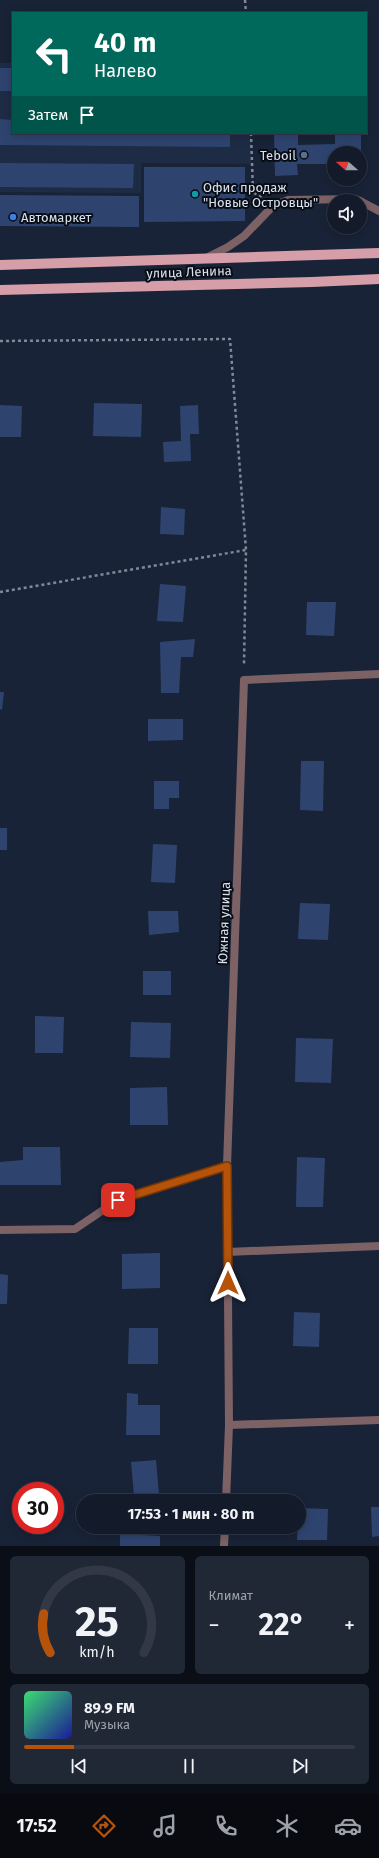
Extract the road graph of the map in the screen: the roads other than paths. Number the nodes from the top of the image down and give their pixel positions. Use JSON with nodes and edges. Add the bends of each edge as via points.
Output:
{"nodes":[{"id":1,"x":327,"y":199,"type":"edge"},
{"id":2,"x":367,"y":205,"type":"edge"},
{"id":3,"x":379,"y":211,"type":"edge"},
{"id":4,"x":379,"y":253,"type":"edge"},
{"id":5,"x":203,"y":259,"type":"junction"},
{"id":6,"x":0,"y":265,"type":"edge"},
{"id":7,"x":379,"y":279,"type":"edge"},
{"id":8,"x":0,"y":290,"type":"edge"},
{"id":9,"x":379,"y":674,"type":"edge"},
{"id":10,"x":227,"y":1166,"type":"junction"},
{"id":11,"x":0,"y":1230,"type":"edge"},
{"id":12,"x":379,"y":1246,"type":"edge"},
{"id":13,"x":227,"y":1252,"type":"junction"},
{"id":14,"x":379,"y":1420,"type":"edge"},
{"id":15,"x":228,"y":1425,"type":"junction"},
{"id":16,"x":226,"y":1494,"type":"edge"},
{"id":17,"x":225,"y":1534,"type":"edge"},
{"id":18,"x":224,"y":1546,"type":"edge"}],
"edges":[{"from":1,"to":5,"type":"street","via":[[288,200],[273,206],[244,236]]},
{"from":2,"to":3,"type":"street"},
{"from":4,"to":5,"type":"main road","name":"улица Ленина"},
{"from":5,"to":6,"type":"main road","name":"улица Ленина"},
{"from":7,"to":8,"type":"main road","name":"улица Ленина"},
{"from":9,"to":10,"type":"street","name":"Южная улица","via":[[244,680]]},
{"from":10,"to":11,"type":"street","via":[[118,1200],[75,1229]]},
{"from":10,"to":13,"type":"street","name":"Южная улица"},
{"from":12,"to":13,"type":"street"},
{"from":13,"to":15,"type":"street","name":"Южная улица"},
{"from":14,"to":15,"type":"street"},
{"from":15,"to":16,"type":"street"},
{"from":17,"to":18,"type":"street"}]}
